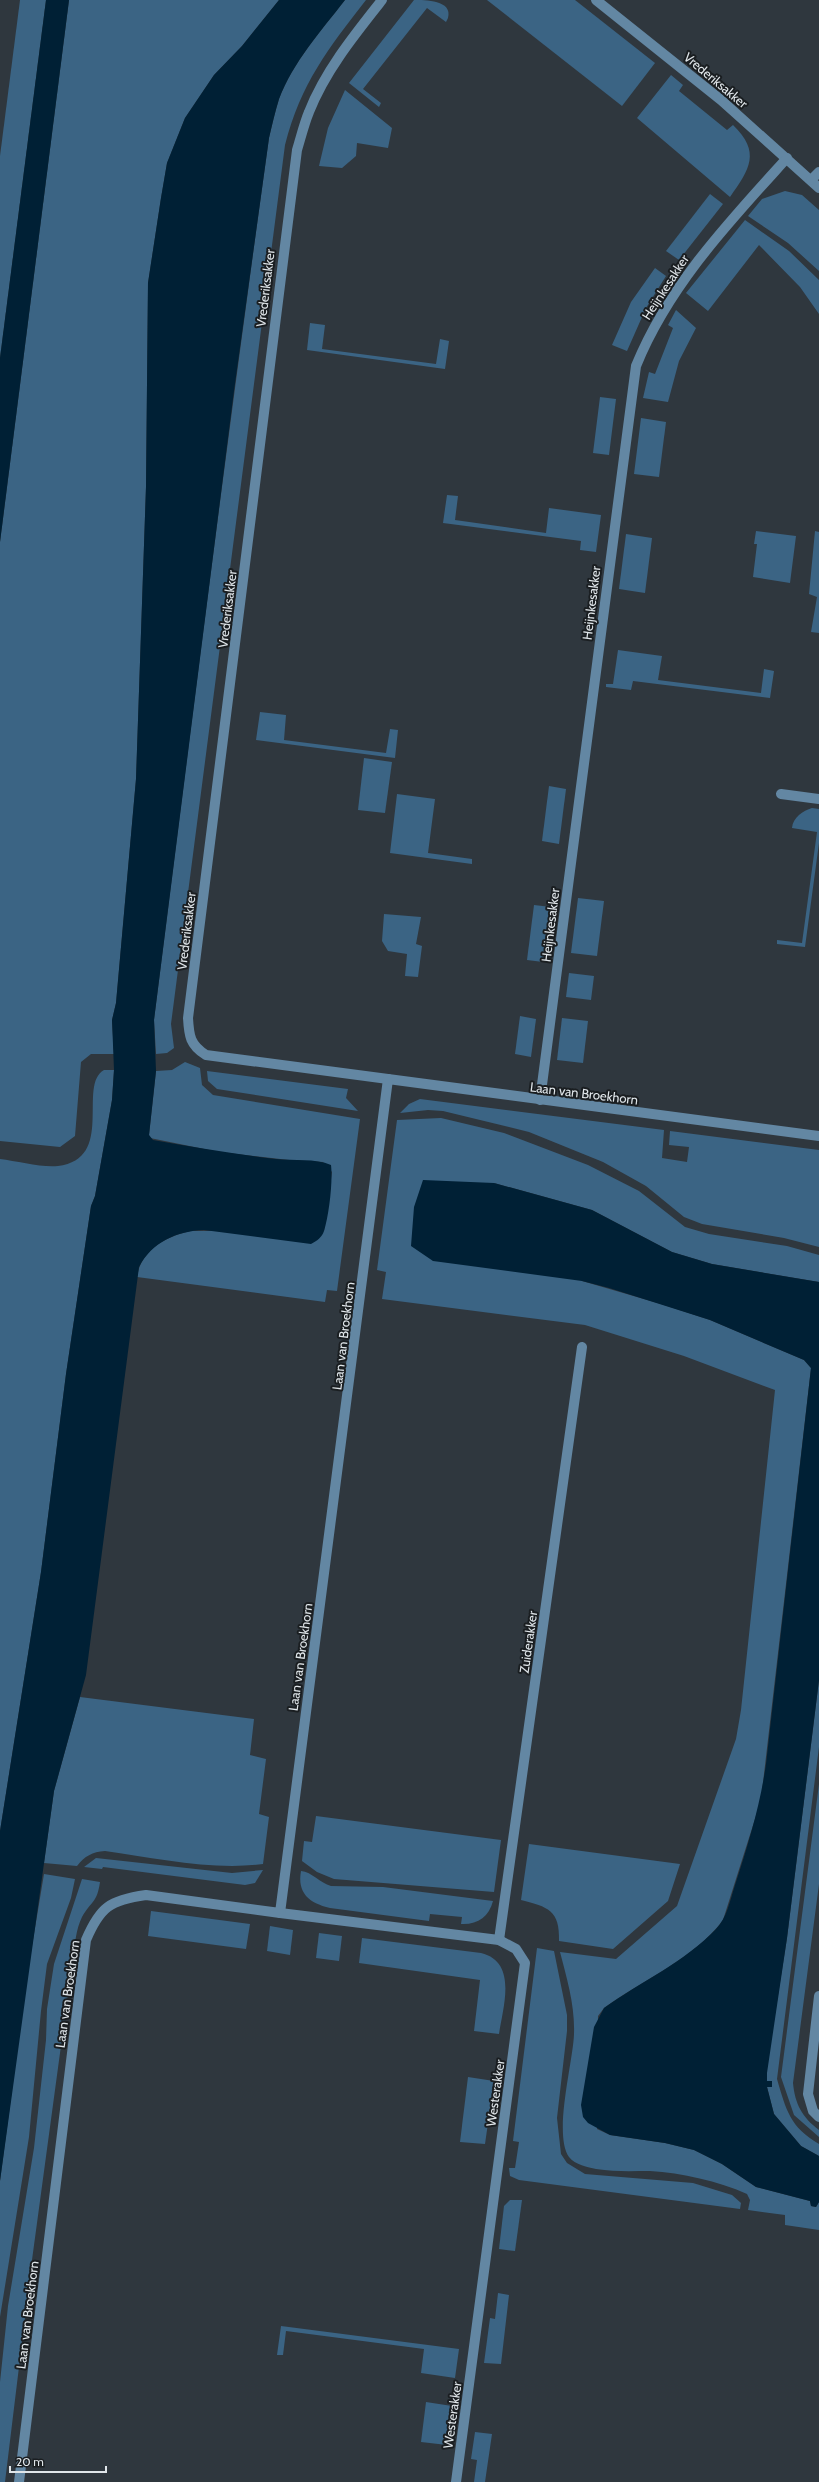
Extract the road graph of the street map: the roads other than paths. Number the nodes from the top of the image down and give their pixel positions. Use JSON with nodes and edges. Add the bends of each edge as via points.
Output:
{"nodes":[{"id":1,"x":382,"y":0,"type":"edge"},
{"id":2,"x":601,"y":1,"type":"edge"},
{"id":3,"x":787,"y":158,"type":"junction"},
{"id":4,"x":819,"y":172,"type":"edge"},
{"id":5,"x":811,"y":180,"type":"junction"},
{"id":6,"x":819,"y":188,"type":"edge"},
{"id":7,"x":781,"y":794,"type":"dead end"},
{"id":8,"x":819,"y":799,"type":"edge"},
{"id":9,"x":388,"y":1080,"type":"junction"},
{"id":10,"x":540,"y":1100,"type":"junction"},
{"id":11,"x":819,"y":1136,"type":"edge"},
{"id":12,"x":582,"y":1347,"type":"dead end"},
{"id":13,"x":280,"y":1913,"type":"junction"},
{"id":14,"x":499,"y":1940,"type":"junction"},
{"id":15,"x":819,"y":1996,"type":"edge"},
{"id":16,"x":819,"y":2117,"type":"edge"},
{"id":17,"x":19,"y":2482,"type":"edge"},
{"id":18,"x":456,"y":2482,"type":"edge"}],
"edges":[{"from":1,"to":9,"type":"street","name":"Vrederiksakker","via":[[328,73],[309,112],[297,150],[188,1018],[192,1044],[206,1055]]},
{"from":2,"to":3,"type":"street","name":"Vrederiksakker"},
{"from":3,"to":5,"type":"street","name":"Vrederiksakker"},
{"from":3,"to":10,"type":"street","name":"Heijnkesakker","via":[[727,224],[679,285],[663,309],[636,366]]},
{"from":4,"to":5,"type":"street"},
{"from":5,"to":6,"type":"street","name":"Vrederiksakker"},
{"from":7,"to":8,"type":"street"},
{"from":9,"to":10,"type":"street","name":"Laan van Broekhorn"},
{"from":9,"to":13,"type":"street","name":"Laan van Broekhorn"},
{"from":10,"to":11,"type":"street","name":"Laan van Broekhorn"},
{"from":12,"to":14,"type":"street","name":"Zuiderakker"},
{"from":13,"to":14,"type":"street","name":"Westerakker"},
{"from":13,"to":17,"type":"street","name":"Laan van Broekhorn","via":[[146,1895],[111,1904],[95,1918],[86,1940]]},
{"from":14,"to":18,"type":"street","name":"Westerakker","via":[[516,1949],[525,1963]]},
{"from":15,"to":16,"type":"street","via":[[808,2094],[813,2111]]}]}
